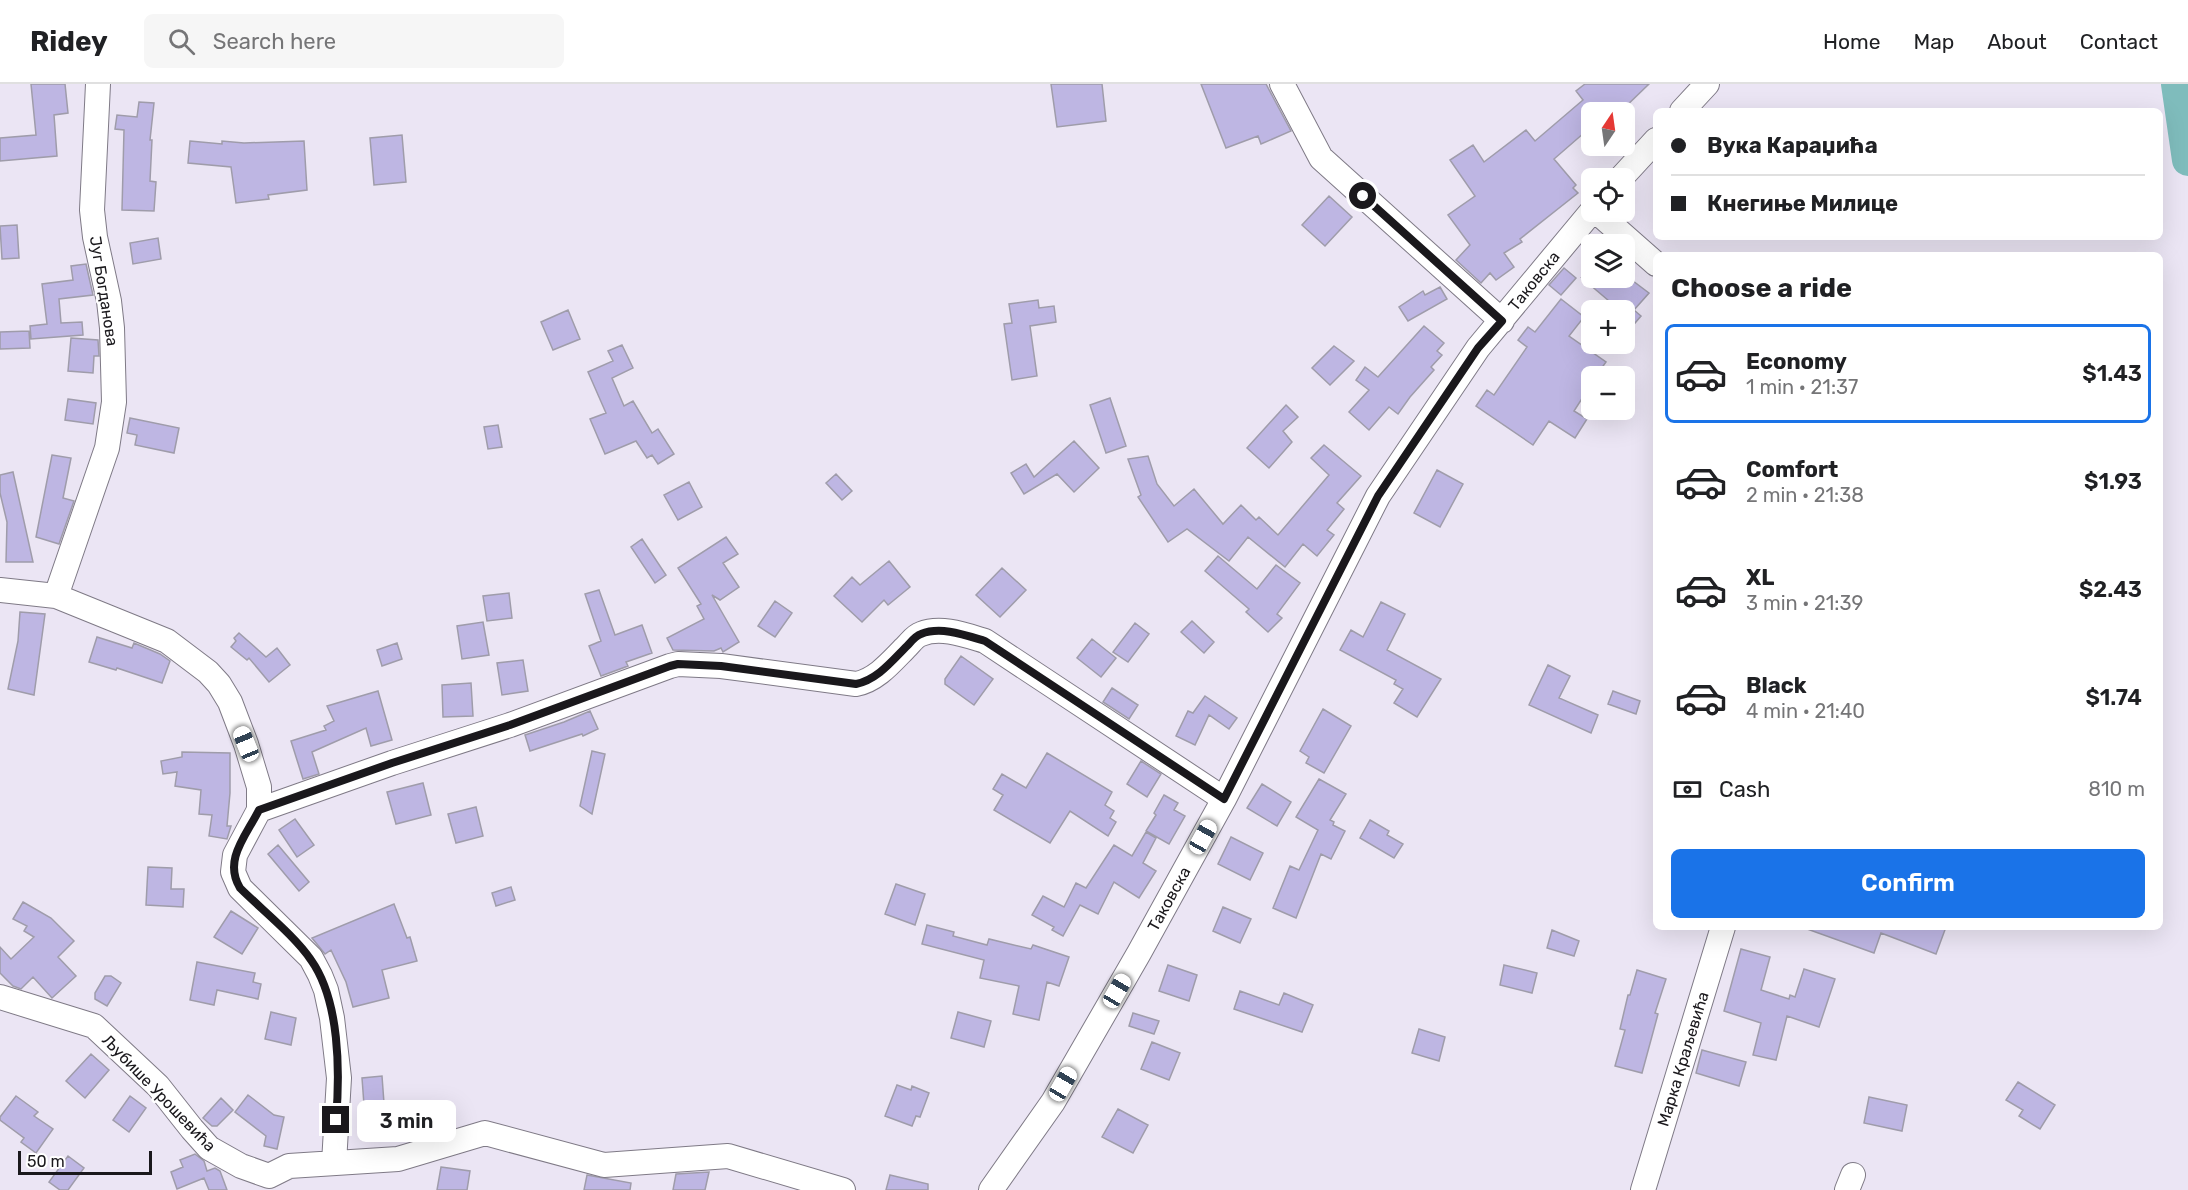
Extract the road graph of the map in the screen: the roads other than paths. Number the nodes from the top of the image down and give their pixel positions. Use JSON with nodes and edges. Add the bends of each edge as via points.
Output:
{"nodes":[{"id":1,"x":98,"y":84,"type":"edge"},
{"id":2,"x":1282,"y":84,"type":"edge"},
{"id":3,"x":1707,"y":84,"type":"edge"},
{"id":4,"x":1685,"y":108,"type":"edge"},
{"id":5,"x":1653,"y":143,"type":"edge"},
{"id":6,"x":1630,"y":168,"type":"edge"},
{"id":7,"x":1583,"y":222,"type":"edge"},
{"id":8,"x":1608,"y":222,"type":"edge"},
{"id":9,"x":1653,"y":261,"type":"edge"},
{"id":10,"x":1502,"y":321,"type":"junction"},
{"id":11,"x":0,"y":590,"type":"edge"},
{"id":12,"x":56,"y":596,"type":"junction"},
{"id":13,"x":1224,"y":799,"type":"junction"},
{"id":14,"x":259,"y":810,"type":"junction"},
{"id":15,"x":1722,"y":930,"type":"edge"},
{"id":16,"x":0,"y":997,"type":"edge"},
{"id":17,"x":334,"y":1163,"type":"junction"},
{"id":18,"x":268,"y":1183,"type":"edge"},
{"id":19,"x":843,"y":1190,"type":"edge"},
{"id":20,"x":991,"y":1190,"type":"edge"},
{"id":21,"x":1643,"y":1190,"type":"edge"}],
"edges":[{"from":1,"to":12,"type":"street","name":"Југ Богданова","via":[[93,210],[112,328],[114,402],[107,448]]},
{"from":2,"to":10,"type":"street","via":[[1321,158]]},
{"from":3,"to":4,"type":"street"},
{"from":5,"to":6,"type":"street"},
{"from":7,"to":10,"type":"street","name":"Таковска"},
{"from":8,"to":9,"type":"street"},
{"from":10,"to":13,"type":"street","name":"Таковска","via":[[1478,348],[1378,496]]},
{"from":11,"to":12,"type":"street"},
{"from":12,"to":14,"type":"street","via":[[166,641],[208,672],[230,702],[246,744],[259,787]]},
{"from":13,"to":14,"type":"street","via":[[985,641],[939,632],[920,634],[864,683],[721,666],[670,666]]},
{"from":13,"to":20,"type":"street","name":"Таковска","via":[[1053,1102]]},
{"from":14,"to":17,"type":"street","via":[[235,855],[233,872],[240,888],[310,958],[326,990],[339,1078]]},
{"from":15,"to":21,"type":"street","name":"Марка Краљевића"},
{"from":16,"to":18,"type":"street","name":"Љубише Урошевића","via":[[94,1026],[158,1086],[209,1148]]},
{"from":17,"to":18,"type":"street","name":"Љубише Урошевића","via":[[289,1166]]},
{"from":17,"to":19,"type":"street","name":"Љубише Урошевића","via":[[398,1159],[484,1133],[604,1165],[728,1156]]}]}
